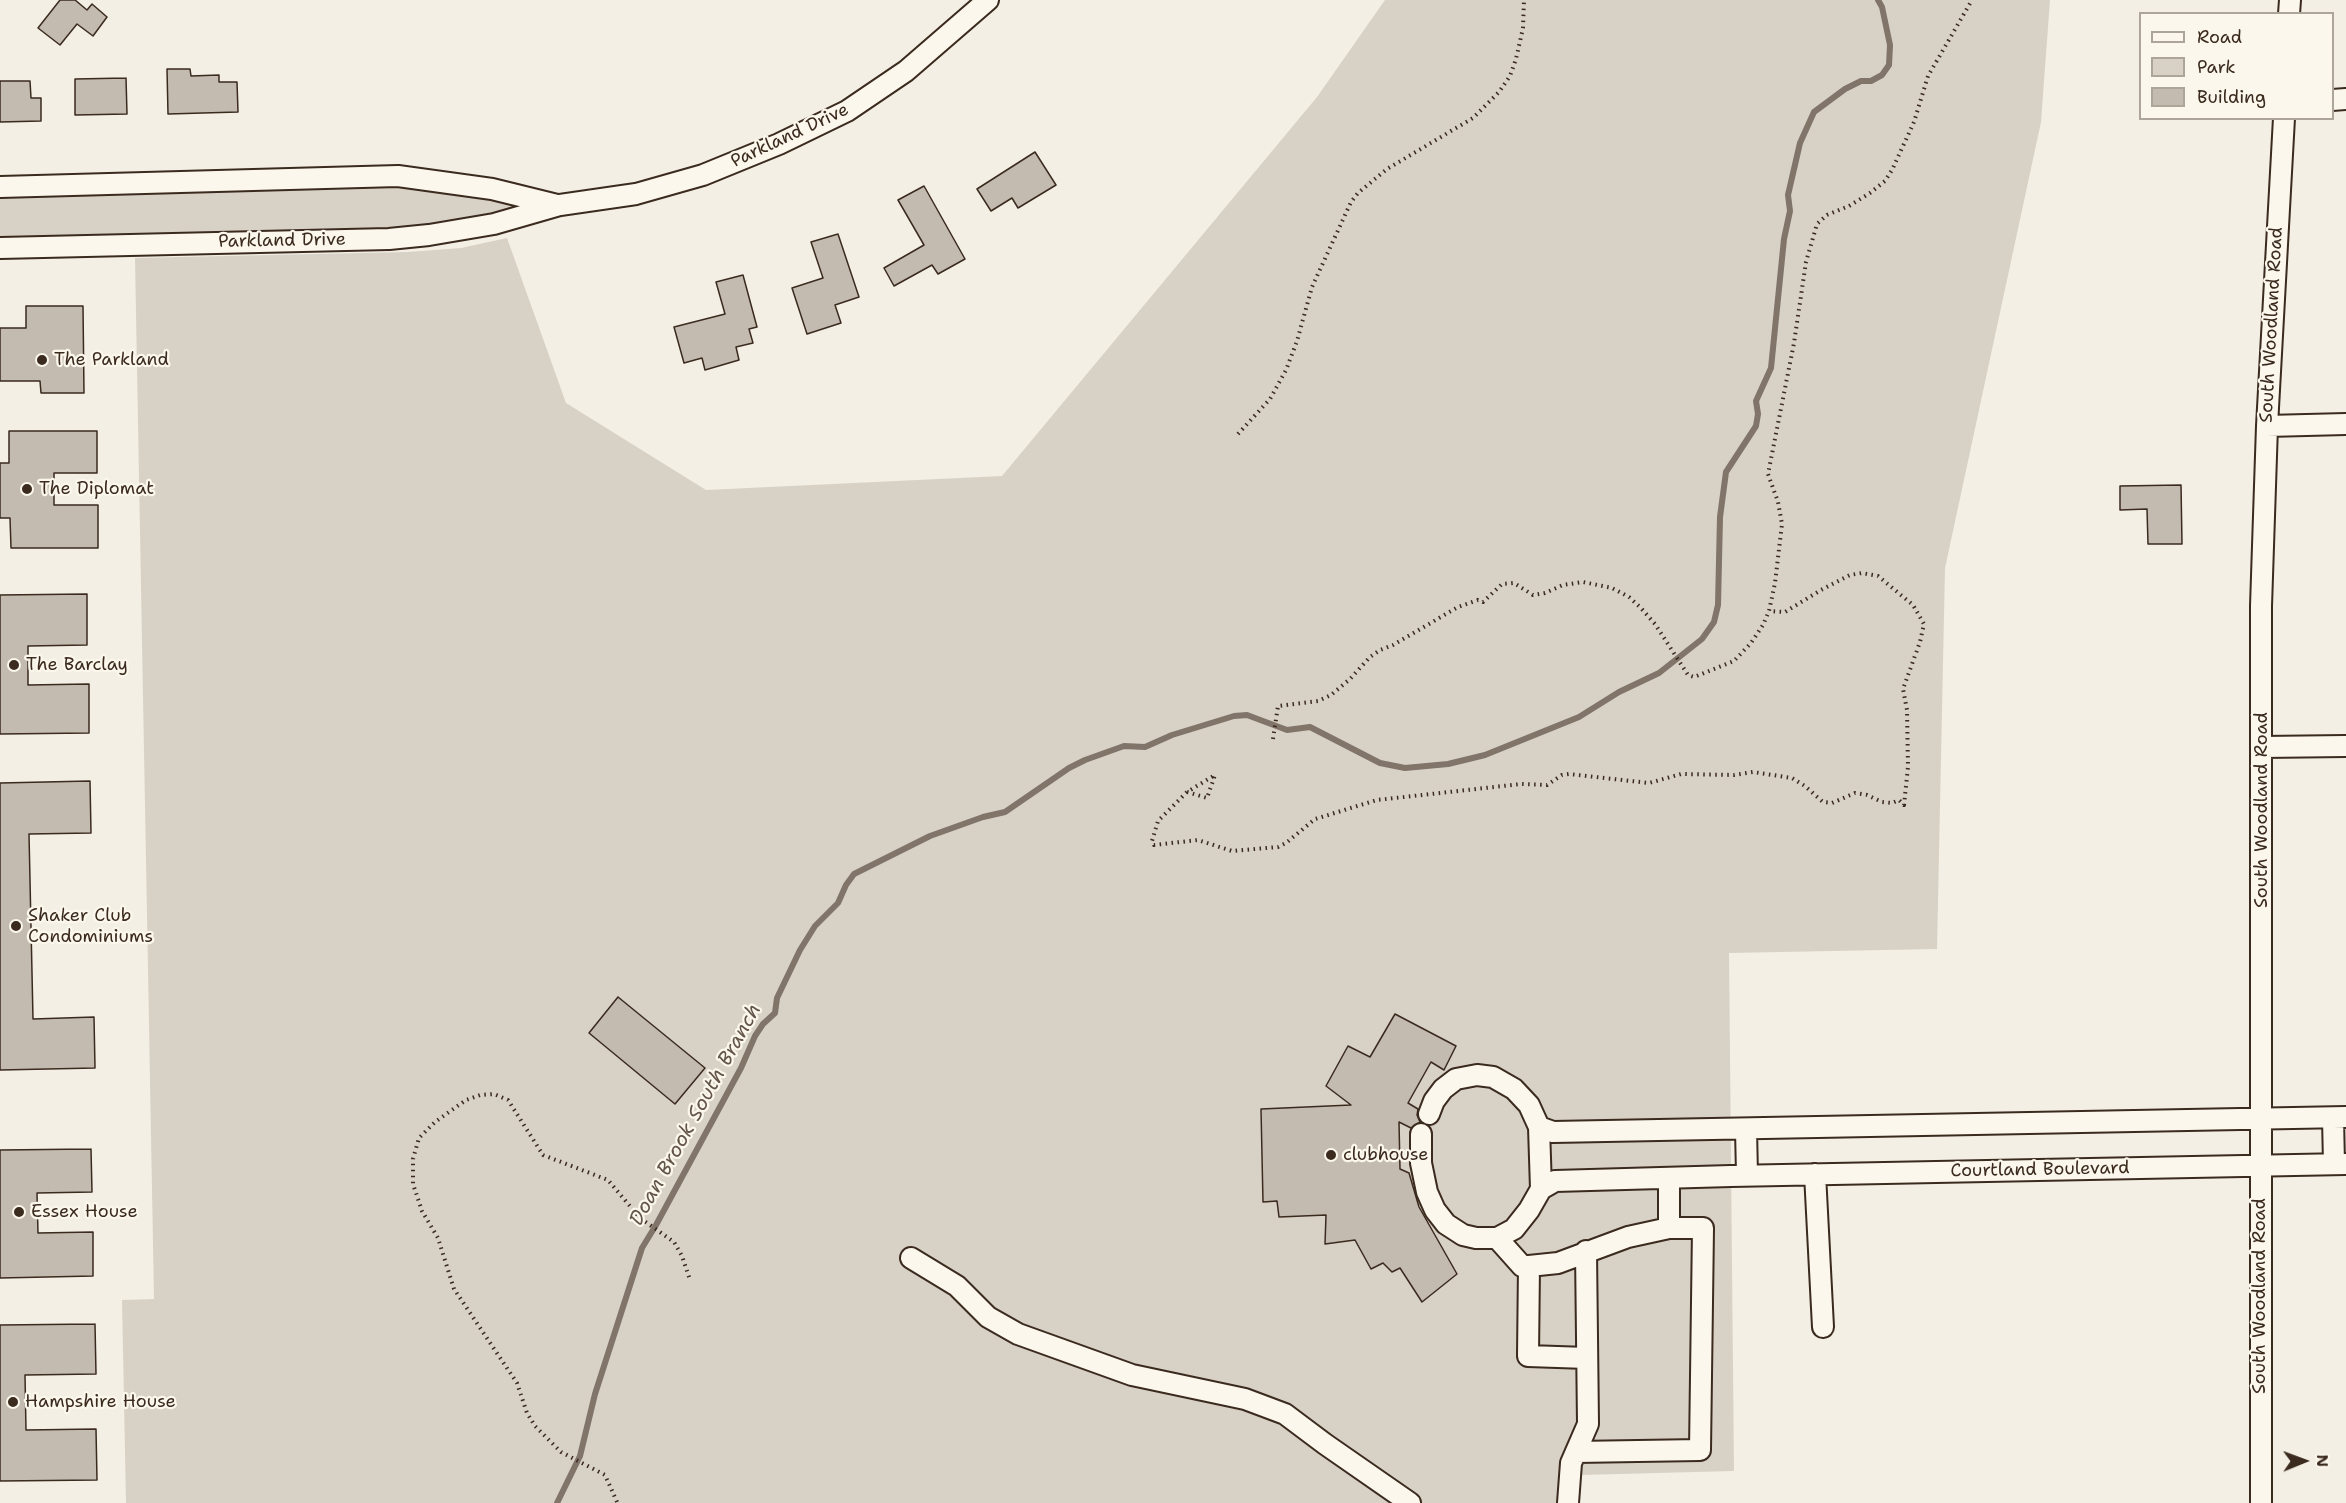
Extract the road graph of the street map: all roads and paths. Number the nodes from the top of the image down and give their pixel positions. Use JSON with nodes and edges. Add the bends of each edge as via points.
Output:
{"nodes":[{"id":1,"x":988,"y":0,"type":"edge"},
{"id":2,"x":1524,"y":0,"type":"edge"},
{"id":3,"x":1972,"y":0,"type":"edge"},
{"id":4,"x":2284,"y":120,"type":"edge"},
{"id":5,"x":0,"y":187,"type":"edge"},
{"id":6,"x":560,"y":205,"type":"junction"},
{"id":7,"x":0,"y":248,"type":"edge"},
{"id":8,"x":2346,"y":424,"type":"edge"},
{"id":9,"x":2267,"y":426,"type":"junction"},
{"id":10,"x":1238,"y":434,"type":"dead end"},
{"id":11,"x":1769,"y":611,"type":"junction"},
{"id":12,"x":1273,"y":739,"type":"dead end"},
{"id":13,"x":2346,"y":746,"type":"edge"},
{"id":14,"x":2262,"y":747,"type":"junction"},
{"id":15,"x":1187,"y":792,"type":"junction"},
{"id":16,"x":1429,"y":1114,"type":"dead end"},
{"id":17,"x":2339,"y":1118,"type":"edge"},
{"id":18,"x":2260,"y":1119,"type":"junction"},
{"id":19,"x":1539,"y":1127,"type":"junction"},
{"id":20,"x":1746,"y":1129,"type":"junction"},
{"id":21,"x":1421,"y":1134,"type":"dead end"},
{"id":22,"x":2340,"y":1164,"type":"edge"},
{"id":23,"x":2260,"y":1166,"type":"junction"},
{"id":24,"x":1815,"y":1174,"type":"junction"},
{"id":25,"x":1747,"y":1175,"type":"junction"},
{"id":26,"x":1669,"y":1178,"type":"junction"},
{"id":27,"x":1541,"y":1189,"type":"junction"},
{"id":28,"x":1669,"y":1228,"type":"junction"},
{"id":29,"x":1497,"y":1238,"type":"junction"},
{"id":30,"x":1586,"y":1251,"type":"junction"},
{"id":31,"x":911,"y":1258,"type":"dead end"},
{"id":32,"x":1529,"y":1266,"type":"junction"},
{"id":33,"x":690,"y":1280,"type":"dead end"},
{"id":34,"x":1823,"y":1327,"type":"dead end"},
{"id":35,"x":1587,"y":1358,"type":"junction"},
{"id":36,"x":1576,"y":1452,"type":"junction"},
{"id":37,"x":617,"y":1502,"type":"edge"},
{"id":38,"x":1410,"y":1503,"type":"edge"},
{"id":39,"x":1568,"y":1503,"type":"edge"},
{"id":40,"x":2261,"y":1503,"type":"edge"}],
"edges":[{"from":1,"to":6,"type":"street","name":"Parkland Drive","via":[[906,71],[848,111],[703,175],[636,194]]},
{"from":2,"to":10,"type":"path","via":[[1516,59],[1499,92],[1473,118],[1387,170],[1351,202],[1312,287],[1286,370],[1270,399]]},
{"from":3,"to":11,"type":"path","via":[[1928,76],[1914,122],[1885,181],[1817,224],[1806,262],[1768,474],[1782,524]]},
{"from":4,"to":9,"type":"street","name":"South Woodland Road"},
{"from":5,"to":6,"type":"street","name":"Parkland Drive","via":[[398,176],[492,189]]},
{"from":6,"to":7,"type":"street","name":"Parkland Drive","via":[[494,224],[389,239]]},
{"from":8,"to":9,"type":"street"},
{"from":9,"to":14,"type":"street","name":"South Woodland Road","via":[[2261,606]]},
{"from":11,"to":12,"type":"path","via":[[1751,643],[1734,661],[1694,677],[1688,675],[1640,607],[1612,588],[1583,582],[1533,596],[1514,583],[1502,584],[1483,602],[1458,607],[1380,650],[1331,695],[1278,705]]},
{"from":11,"to":15,"type":"path","via":[[1785,612],[1850,575],[1862,573],[1878,576],[1913,605],[1924,624],[1904,689],[1908,767],[1904,805],[1899,800],[1881,802],[1855,793],[1832,804],[1823,802],[1792,778],[1753,772],[1681,774],[1649,783],[1569,774],[1547,785],[1521,784],[1377,800],[1316,819],[1278,847],[1232,851],[1198,840],[1154,845],[1158,821]]},
{"from":13,"to":14,"type":"street"},
{"from":14,"to":18,"type":"street","name":"South Woodland Road"},
{"from":15,"to":15,"type":"path","via":[[1203,782],[1215,775],[1207,798]]},
{"from":16,"to":19,"type":"street","via":[[1443,1089],[1456,1079],[1477,1075],[1493,1077],[1514,1089]]},
{"from":17,"to":18,"type":"street","name":"Courtland Boulevard"},
{"from":17,"to":22,"type":"street","name":"Courtland Boulevard"},
{"from":18,"to":20,"type":"street","name":"Courtland Boulevard"},
{"from":18,"to":23,"type":"street","name":"South Woodland Road"},
{"from":19,"to":20,"type":"street","name":"Courtland Boulevard","via":[[1552,1132]]},
{"from":19,"to":27,"type":"street"},
{"from":20,"to":25,"type":"street"},
{"from":21,"to":29,"type":"street","via":[[1421,1163],[1435,1210],[1446,1224],[1463,1235]]},
{"from":22,"to":23,"type":"street","name":"Courtland Boulevard"},
{"from":23,"to":24,"type":"street","name":"Courtland Boulevard"},
{"from":23,"to":40,"type":"street","name":"South Woodland Road"},
{"from":24,"to":25,"type":"street","name":"Courtland Boulevard"},
{"from":24,"to":34,"type":"street"},
{"from":25,"to":26,"type":"street","name":"Courtland Boulevard"},
{"from":26,"to":27,"type":"street","name":"Courtland Boulevard","via":[[1555,1181]]},
{"from":26,"to":28,"type":"street"},
{"from":27,"to":29,"type":"street","via":[[1514,1229]]},
{"from":28,"to":30,"type":"street"},
{"from":28,"to":36,"type":"street","via":[[1703,1228],[1700,1450]]},
{"from":29,"to":32,"type":"street","via":[[1522,1266]]},
{"from":30,"to":32,"type":"street","via":[[1558,1263]]},
{"from":30,"to":35,"type":"street"},
{"from":31,"to":38,"type":"street","via":[[957,1286],[988,1317],[1018,1334],[1132,1375],[1245,1399],[1285,1413]]},
{"from":32,"to":35,"type":"street","via":[[1528,1356]]},
{"from":33,"to":37,"type":"path","via":[[674,1242],[639,1218],[608,1180],[543,1155],[508,1100],[494,1094],[466,1100],[419,1138],[413,1158],[413,1184],[422,1211],[438,1238],[454,1290],[517,1383],[535,1426],[561,1452],[605,1475]]},
{"from":35,"to":36,"type":"street","via":[[1588,1424]]},
{"from":36,"to":39,"type":"street","via":[[1571,1463]]}]}
